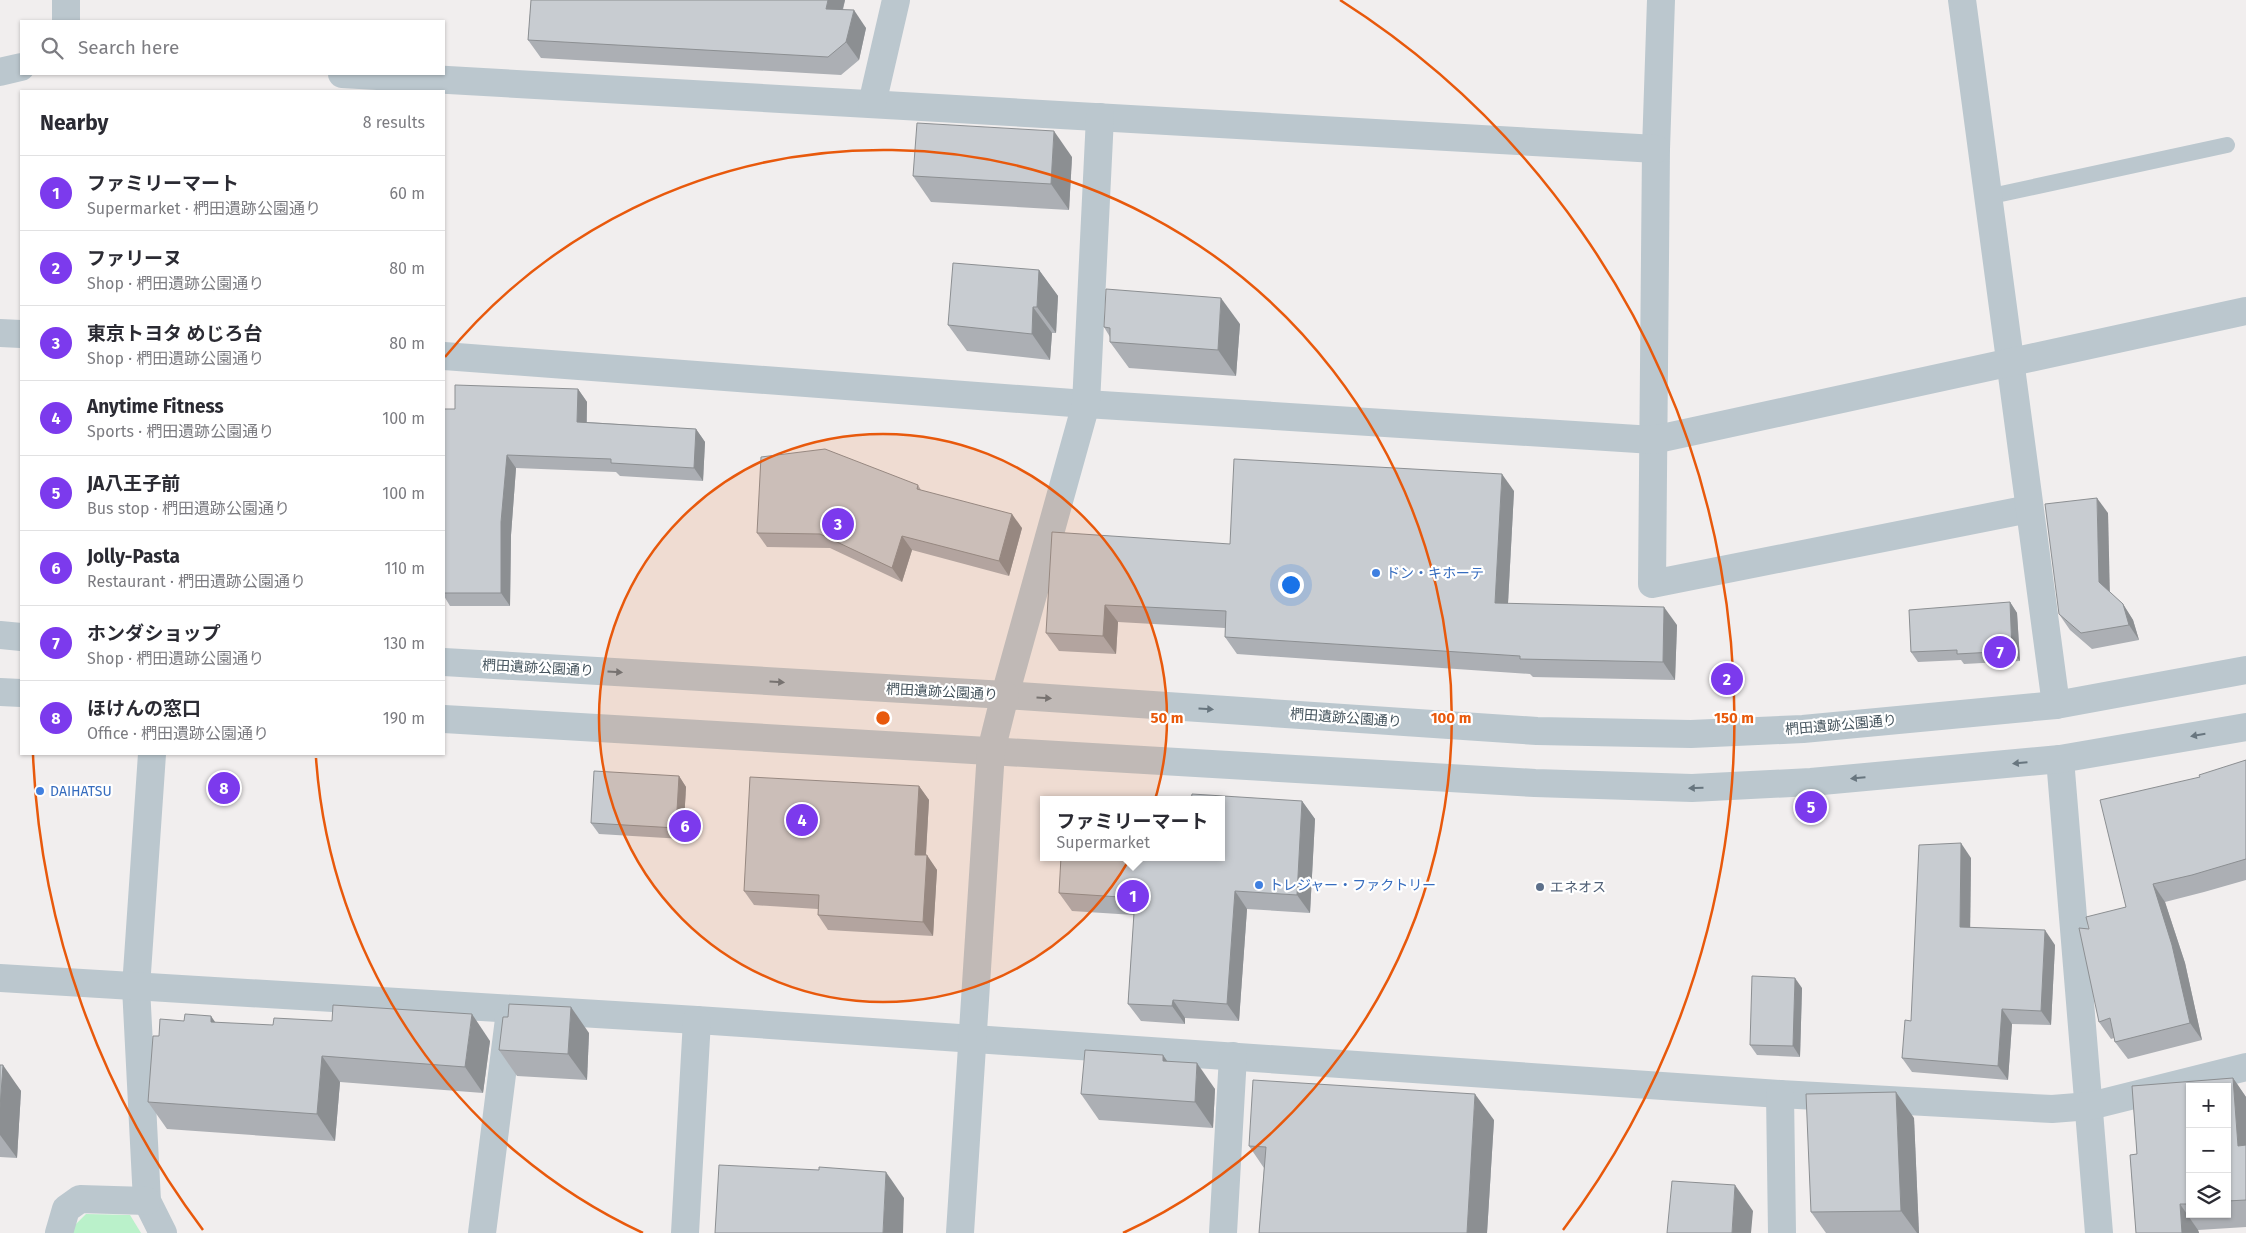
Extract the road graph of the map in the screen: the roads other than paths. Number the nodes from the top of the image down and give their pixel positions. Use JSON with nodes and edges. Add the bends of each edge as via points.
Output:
{"nodes":[{"id":1,"x":66,"y":0,"type":"edge"},
{"id":2,"x":896,"y":0,"type":"edge"},
{"id":3,"x":1661,"y":0,"type":"edge"},
{"id":4,"x":1962,"y":0,"type":"edge"},
{"id":5,"x":66,"y":20,"type":"edge"},
{"id":6,"x":20,"y":67,"type":"edge"},
{"id":7,"x":0,"y":72,"type":"edge"},
{"id":8,"x":348,"y":75,"type":"edge"},
{"id":9,"x":404,"y":84,"type":"edge"},
{"id":10,"x":872,"y":104,"type":"junction"},
{"id":11,"x":1100,"y":117,"type":"junction"},
{"id":12,"x":2227,"y":145,"type":"dead end"},
{"id":13,"x":1656,"y":149,"type":"junction"},
{"id":14,"x":1987,"y":197,"type":"junction"},
{"id":15,"x":2246,"y":311,"type":"edge"},
{"id":16,"x":0,"y":333,"type":"edge"},
{"id":17,"x":20,"y":334,"type":"edge"},
{"id":18,"x":445,"y":356,"type":"edge"},
{"id":19,"x":2009,"y":363,"type":"junction"},
{"id":20,"x":1086,"y":404,"type":"junction"},
{"id":21,"x":1652,"y":440,"type":"junction"},
{"id":22,"x":2029,"y":509,"type":"junction"},
{"id":23,"x":0,"y":635,"type":"edge"},
{"id":24,"x":20,"y":637,"type":"edge"},
{"id":25,"x":445,"y":662,"type":"edge"},
{"id":26,"x":2246,"y":670,"type":"edge"},
{"id":27,"x":0,"y":692,"type":"edge"},
{"id":28,"x":20,"y":693,"type":"edge"},
{"id":29,"x":1005,"y":695,"type":"junction"},
{"id":30,"x":2056,"y":705,"type":"junction"},
{"id":31,"x":445,"y":719,"type":"edge"},
{"id":32,"x":2246,"y":727,"type":"edge"},
{"id":33,"x":991,"y":751,"type":"junction"},
{"id":34,"x":152,"y":755,"type":"edge"},
{"id":35,"x":2060,"y":759,"type":"junction"},
{"id":36,"x":0,"y":978,"type":"edge"},
{"id":37,"x":136,"y":987,"type":"junction"},
{"id":38,"x":510,"y":1008,"type":"junction"},
{"id":39,"x":697,"y":1020,"type":"junction"},
{"id":40,"x":973,"y":1038,"type":"junction"},
{"id":41,"x":1233,"y":1056,"type":"junction"},
{"id":42,"x":2246,"y":1067,"type":"edge"},
{"id":43,"x":1780,"y":1094,"type":"junction"},
{"id":44,"x":2090,"y":1106,"type":"junction"},
{"id":45,"x":147,"y":1201,"type":"junction"},
{"id":46,"x":59,"y":1233,"type":"edge"},
{"id":47,"x":163,"y":1233,"type":"edge"},
{"id":48,"x":482,"y":1233,"type":"edge"},
{"id":49,"x":685,"y":1233,"type":"edge"},
{"id":50,"x":960,"y":1233,"type":"edge"},
{"id":51,"x":1224,"y":1233,"type":"edge"},
{"id":52,"x":1782,"y":1233,"type":"edge"},
{"id":53,"x":2098,"y":1233,"type":"edge"}],
"edges":[{"from":1,"to":5,"type":"street"},
{"from":2,"to":10,"type":"street"},
{"from":3,"to":13,"type":"street"},
{"from":4,"to":14,"type":"street"},
{"from":6,"to":7,"type":"street"},
{"from":8,"to":9,"type":"street"},
{"from":9,"to":10,"type":"street"},
{"from":10,"to":11,"type":"street"},
{"from":11,"to":13,"type":"street"},
{"from":11,"to":20,"type":"street"},
{"from":12,"to":14,"type":"lane"},
{"from":13,"to":21,"type":"street"},
{"from":14,"to":19,"type":"street"},
{"from":15,"to":19,"type":"street"},
{"from":16,"to":17,"type":"street"},
{"from":18,"to":20,"type":"street"},
{"from":19,"to":21,"type":"street"},
{"from":19,"to":22,"type":"street"},
{"from":20,"to":21,"type":"street"},
{"from":20,"to":29,"type":"street"},
{"from":21,"to":22,"type":"street","via":[[1652,584]]},
{"from":22,"to":30,"type":"street"},
{"from":23,"to":24,"type":"street"},
{"from":25,"to":29,"type":"street","name":"椚田遺跡公園通り","one_way":true},
{"from":26,"to":30,"type":"street","name":"椚田遺跡公園通り"},
{"from":27,"to":28,"type":"street"},
{"from":29,"to":30,"type":"street","name":"椚田遺跡公園通り","one_way":true,"via":[[1537,731],[1691,734],[1803,729]]},
{"from":29,"to":33,"type":"street"},
{"from":31,"to":33,"type":"street"},
{"from":32,"to":35,"type":"street","one_way":true},
{"from":35,"to":33,"type":"street","one_way":true,"via":[[1811,782],[1692,788],[1525,783]]},
{"from":33,"to":40,"type":"street"},
{"from":34,"to":37,"type":"street"},
{"from":35,"to":44,"type":"street"},
{"from":36,"to":37,"type":"street"},
{"from":37,"to":38,"type":"street"},
{"from":37,"to":45,"type":"street"},
{"from":38,"to":39,"type":"street"},
{"from":38,"to":48,"type":"street"},
{"from":39,"to":40,"type":"street"},
{"from":39,"to":49,"type":"street"},
{"from":40,"to":41,"type":"street"},
{"from":40,"to":50,"type":"street"},
{"from":41,"to":43,"type":"street"},
{"from":41,"to":51,"type":"street"},
{"from":42,"to":44,"type":"street"},
{"from":43,"to":44,"type":"street","via":[[2052,1109]]},
{"from":43,"to":52,"type":"street"},
{"from":44,"to":53,"type":"street"},
{"from":45,"to":46,"type":"street","via":[[80,1199],[66,1208]]},
{"from":45,"to":47,"type":"street"}]}
